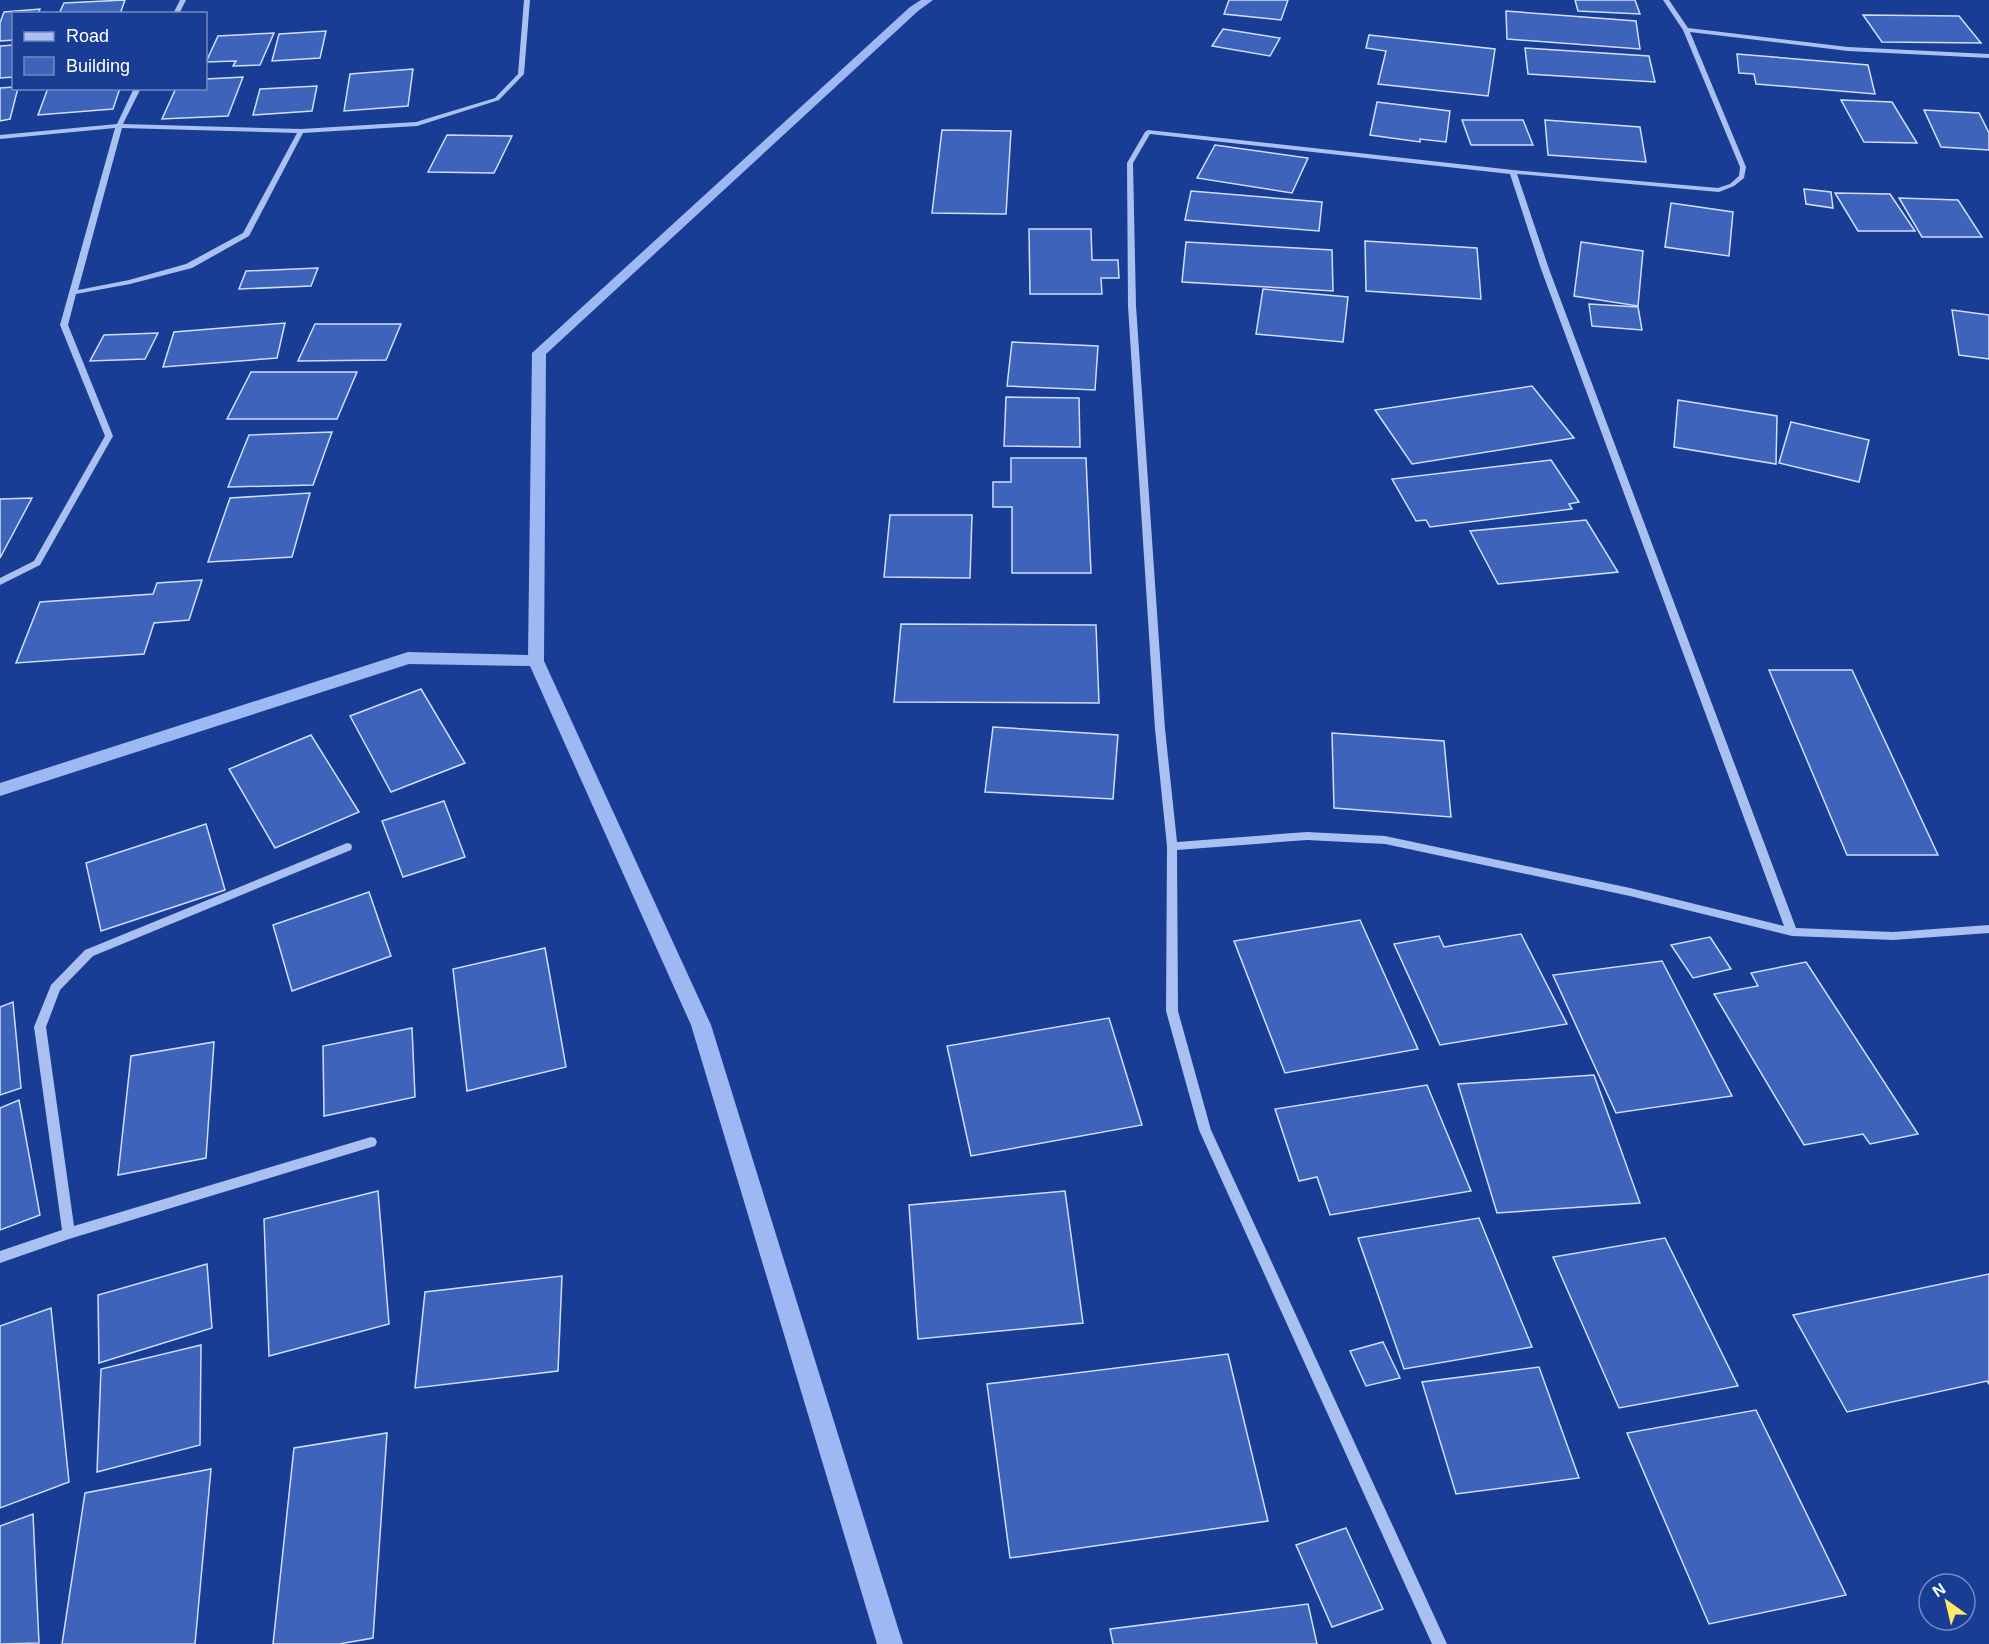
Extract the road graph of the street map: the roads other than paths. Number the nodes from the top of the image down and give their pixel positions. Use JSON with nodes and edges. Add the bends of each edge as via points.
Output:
{"nodes":[{"id":1,"x":527,"y":0,"type":"edge"},
{"id":2,"x":1666,"y":0,"type":"edge"},
{"id":3,"x":1686,"y":30,"type":"junction"},
{"id":4,"x":1989,"y":56,"type":"edge"},
{"id":5,"x":137,"y":90,"type":"edge"},
{"id":6,"x":119,"y":126,"type":"junction"},
{"id":7,"x":301,"y":131,"type":"junction"},
{"id":8,"x":0,"y":137,"type":"edge"},
{"id":9,"x":1513,"y":172,"type":"junction"},
{"id":10,"x":72,"y":293,"type":"junction"},
{"id":11,"x":0,"y":582,"type":"edge"},
{"id":12,"x":1172,"y":846,"type":"junction"},
{"id":13,"x":347,"y":847,"type":"dead end"},
{"id":14,"x":1989,"y":929,"type":"edge"},
{"id":15,"x":1791,"y":932,"type":"junction"},
{"id":16,"x":371,"y":1142,"type":"dead end"},
{"id":17,"x":69,"y":1233,"type":"junction"},
{"id":18,"x":0,"y":1257,"type":"edge"},
{"id":19,"x":1440,"y":1644,"type":"edge"}],
"edges":[{"from":1,"to":7,"type":"street","via":[[521,74],[497,99],[417,124]]},
{"from":2,"to":3,"type":"street"},
{"from":3,"to":4,"type":"street","via":[[1848,49]]},
{"from":3,"to":9,"type":"street","via":[[1743,167],[1742,177],[1719,190],[1703,190]]},
{"from":5,"to":6,"type":"street"},
{"from":6,"to":7,"type":"street"},
{"from":6,"to":8,"type":"street"},
{"from":6,"to":10,"type":"street"},
{"from":7,"to":10,"type":"street","via":[[246,234],[189,266]]},
{"from":9,"to":12,"type":"street","via":[[1148,132],[1130,163],[1132,306],[1159,718]]},
{"from":9,"to":15,"type":"street","via":[[1545,269]]},
{"from":10,"to":11,"type":"street","via":[[64,325],[109,436],[37,563]]},
{"from":12,"to":15,"type":"street","via":[[1307,836],[1385,840],[1630,892]]},
{"from":12,"to":19,"type":"street","via":[[1172,1011],[1205,1130]]},
{"from":13,"to":17,"type":"street","via":[[89,953],[55,988],[40,1027]]},
{"from":14,"to":15,"type":"street","via":[[1893,936]]},
{"from":16,"to":17,"type":"street"},
{"from":17,"to":18,"type":"street"}]}
